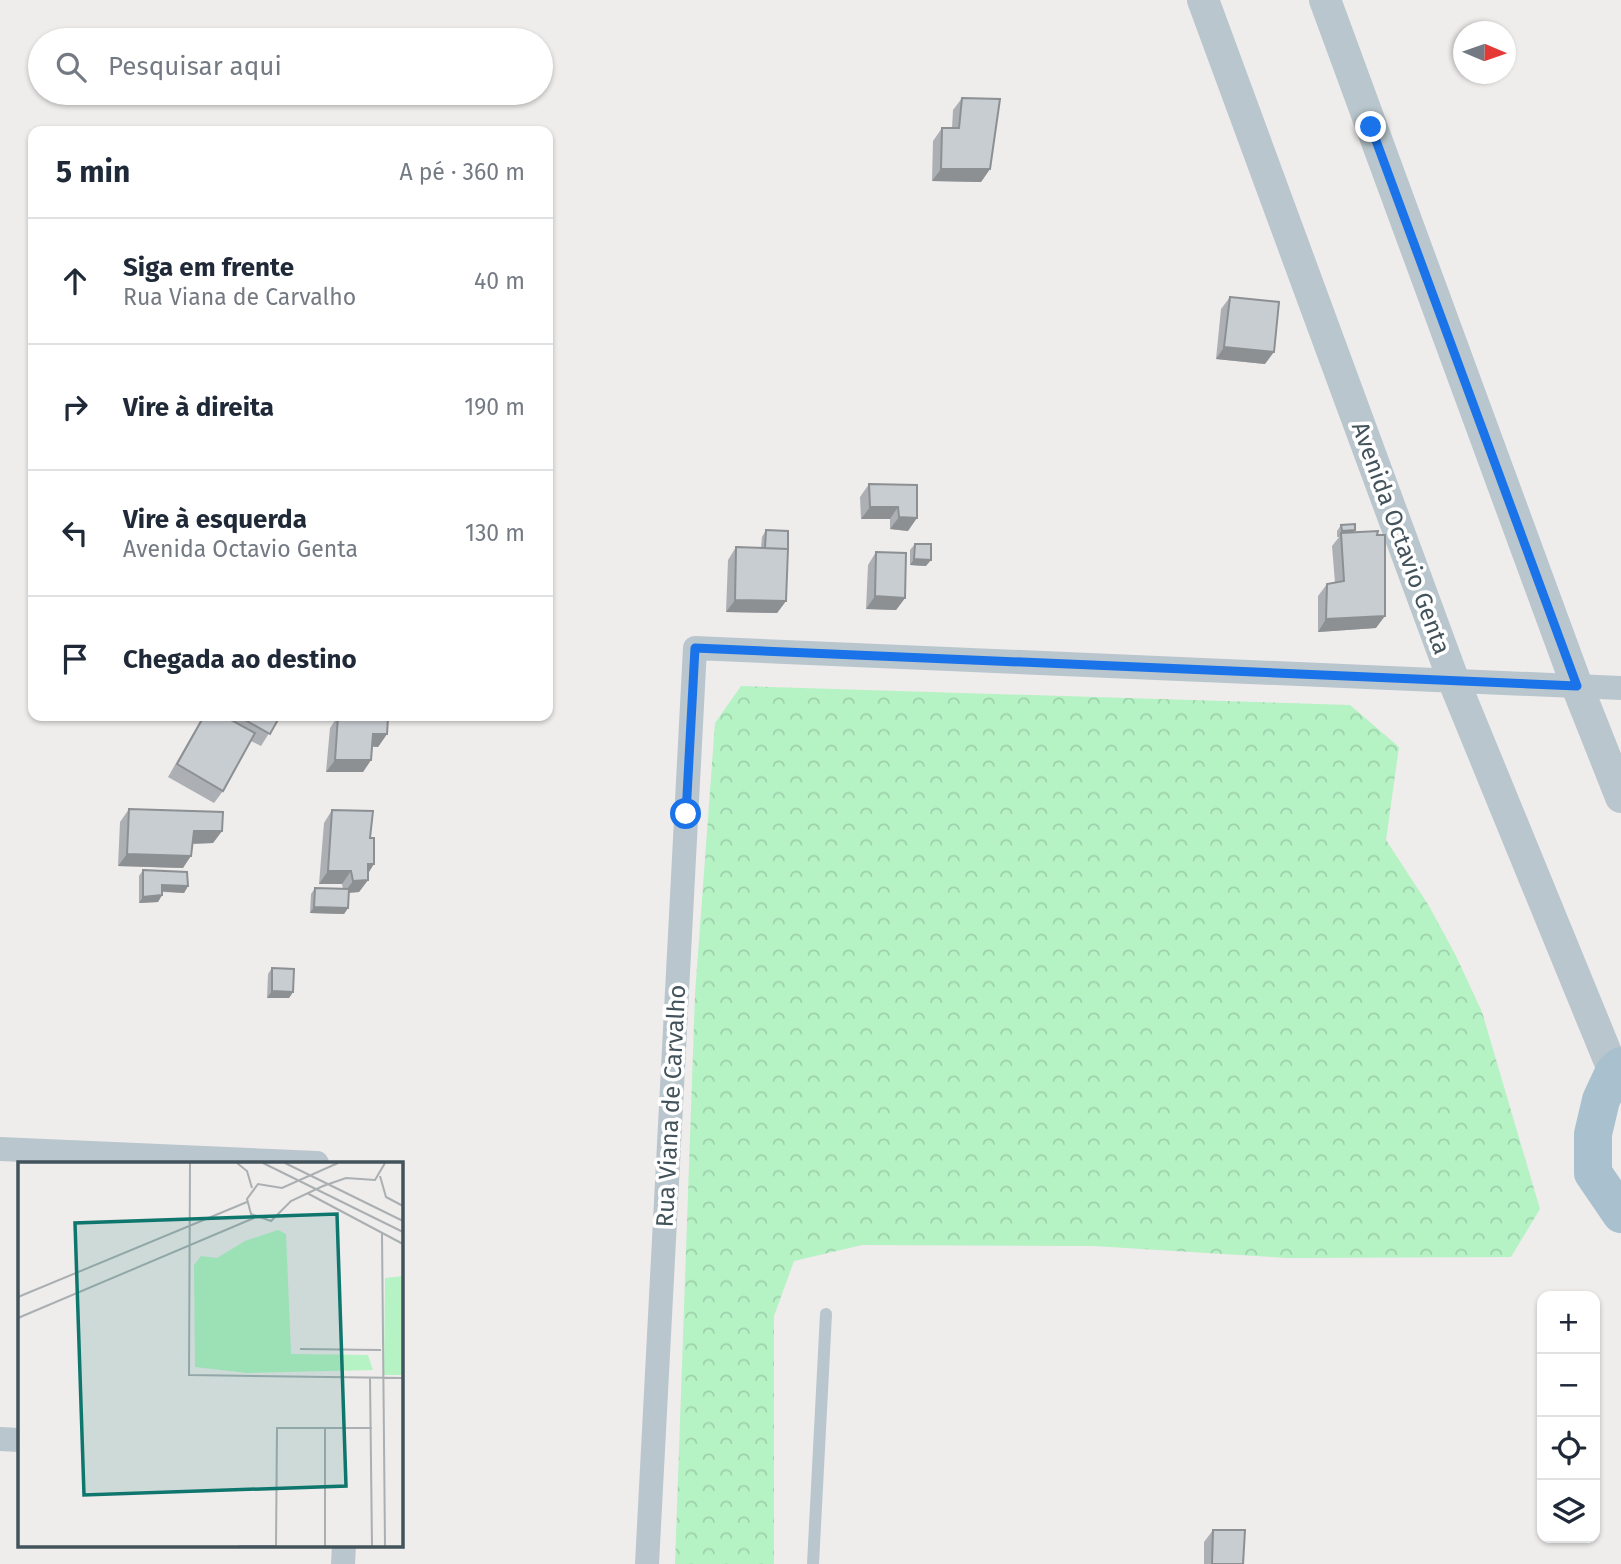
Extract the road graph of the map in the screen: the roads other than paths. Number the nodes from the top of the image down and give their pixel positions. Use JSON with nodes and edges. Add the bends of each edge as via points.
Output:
{"nodes":[{"id":1,"x":1203,"y":0,"type":"edge"},
{"id":2,"x":1325,"y":0,"type":"edge"},
{"id":3,"x":1453,"y":679,"type":"junction"},
{"id":4,"x":1577,"y":686,"type":"junction"},
{"id":5,"x":1621,"y":688,"type":"edge"},
{"id":6,"x":1621,"y":797,"type":"edge"},
{"id":7,"x":1617,"y":1069,"type":"edge"},
{"id":8,"x":0,"y":1149,"type":"edge"},
{"id":9,"x":294,"y":1162,"type":"edge"},
{"id":10,"x":1621,"y":1214,"type":"edge"},
{"id":11,"x":826,"y":1314,"type":"dead end"},
{"id":12,"x":0,"y":1439,"type":"edge"},
{"id":13,"x":18,"y":1440,"type":"edge"},
{"id":14,"x":344,"y":1546,"type":"edge"},
{"id":15,"x":343,"y":1564,"type":"edge"},
{"id":16,"x":648,"y":1564,"type":"edge"},
{"id":17,"x":813,"y":1564,"type":"edge"}],
"edges":[{"from":1,"to":3,"type":"street","name":"Avenida Octavio Genta"},
{"from":2,"to":4,"type":"street"},
{"from":3,"to":4,"type":"street"},
{"from":3,"to":7,"type":"street","name":"Avenida Octavio Genta"},
{"from":3,"to":16,"type":"street","name":"Rua Viana de Carvalho","via":[[695,648]]},
{"from":4,"to":5,"type":"street"},
{"from":4,"to":6,"type":"street"},
{"from":7,"to":10,"type":"main road","via":[[1601,1100],[1593,1134],[1593,1173]]},
{"from":8,"to":9,"type":"street"},
{"from":11,"to":17,"type":"lane"},
{"from":12,"to":13,"type":"street"},
{"from":14,"to":15,"type":"street"}]}
